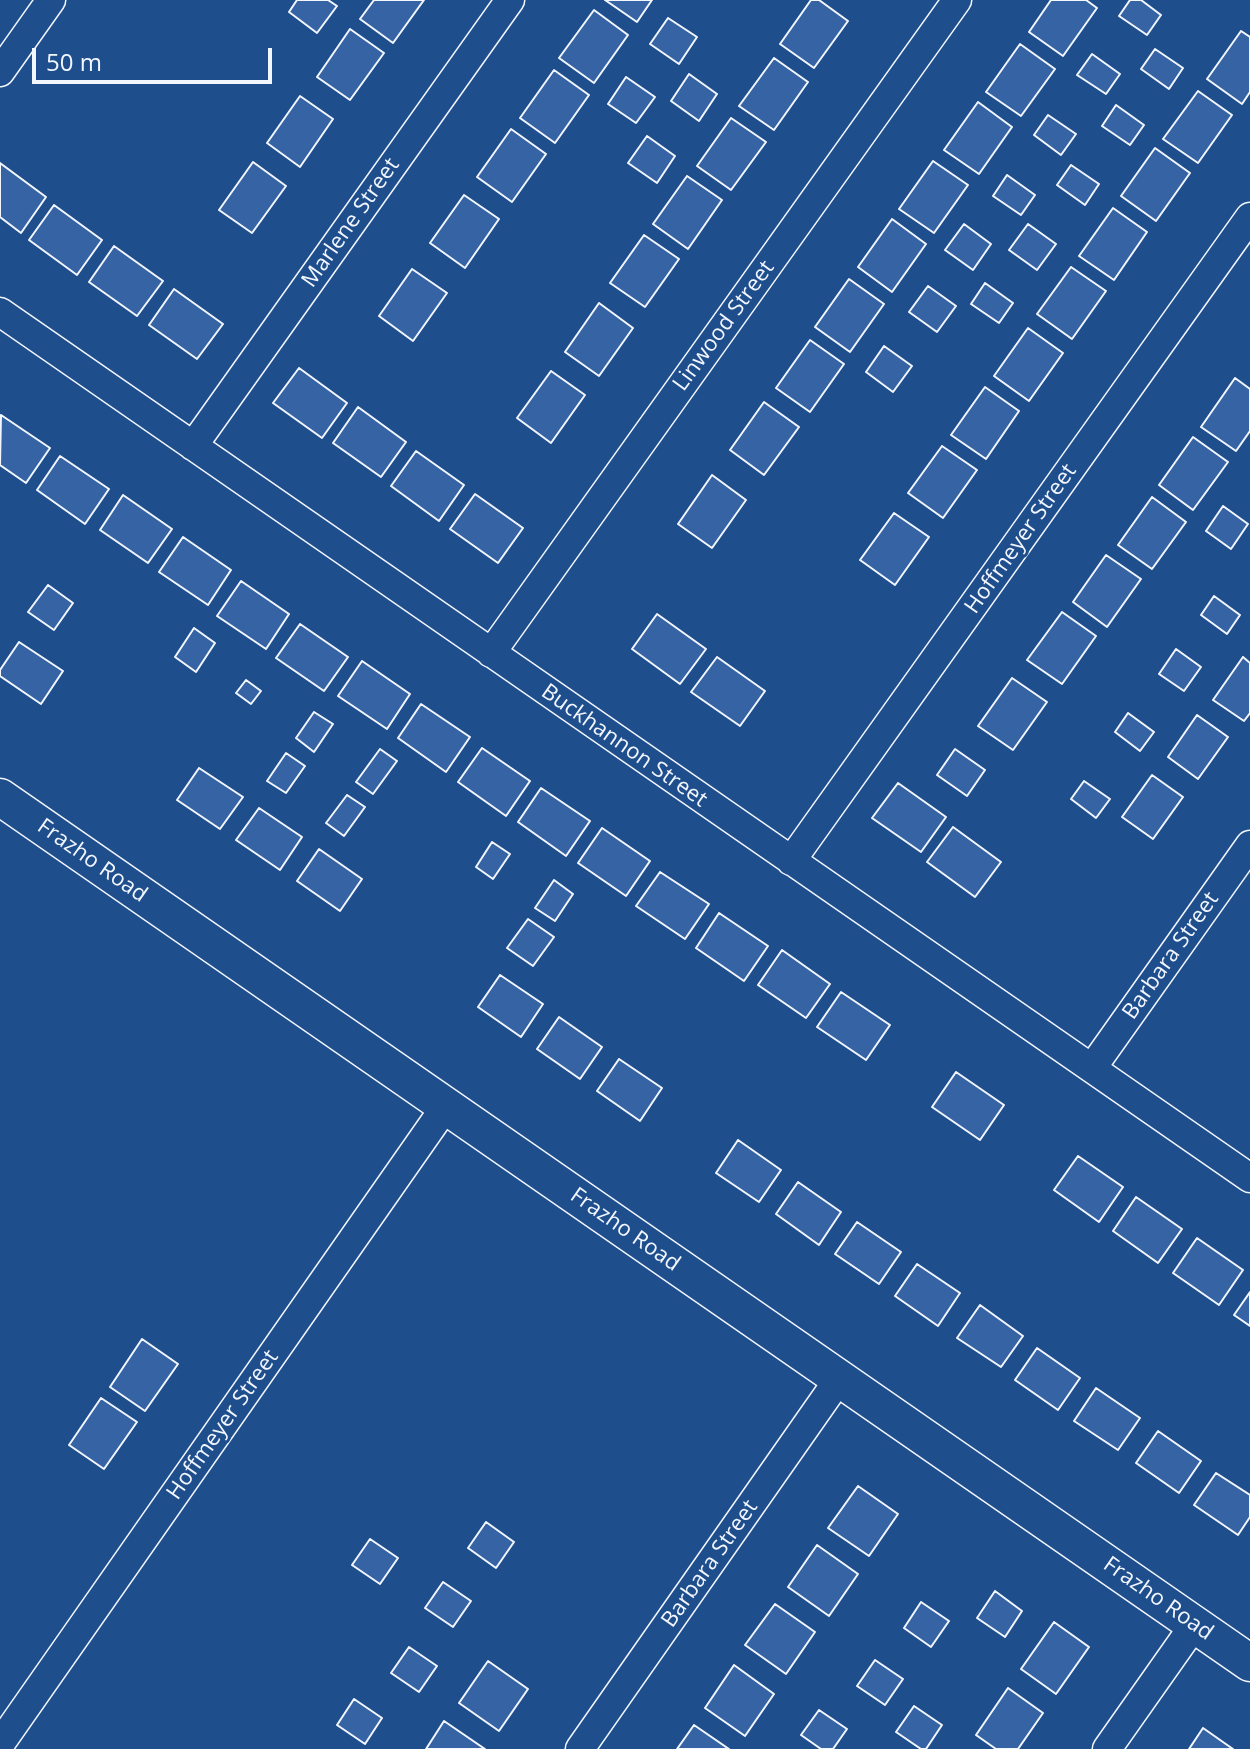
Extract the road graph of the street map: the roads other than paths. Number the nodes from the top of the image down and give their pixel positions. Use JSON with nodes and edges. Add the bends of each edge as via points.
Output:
{"nodes":[{"id":1,"x":51,"y":0,"type":"edge"},
{"id":2,"x":510,"y":0,"type":"edge"},
{"id":3,"x":957,"y":0,"type":"edge"},
{"id":4,"x":0,"y":72,"type":"edge"},
{"id":5,"x":1250,"y":217,"type":"edge"},
{"id":6,"x":0,"y":312,"type":"edge"},
{"id":7,"x":193,"y":446,"type":"junction"},
{"id":8,"x":491,"y":653,"type":"junction"},
{"id":9,"x":0,"y":797,"type":"edge"},
{"id":10,"x":1250,"y":845,"type":"edge"},
{"id":11,"x":791,"y":861,"type":"junction"},
{"id":12,"x":1092,"y":1068,"type":"junction"},
{"id":13,"x":446,"y":1106,"type":"junction"},
{"id":14,"x":1250,"y":1178,"type":"edge"},
{"id":15,"x":839,"y":1379,"type":"junction"},
{"id":16,"x":1195,"y":1624,"type":"junction"},
{"id":17,"x":1250,"y":1663,"type":"edge"},
{"id":18,"x":0,"y":1744,"type":"edge"},
{"id":19,"x":580,"y":1749,"type":"edge"},
{"id":20,"x":1107,"y":1749,"type":"edge"}],
"edges":[{"from":1,"to":4,"type":"street"},
{"from":2,"to":7,"type":"street","name":"Marlene Street"},
{"from":3,"to":8,"type":"street","name":"Linwood Street"},
{"from":5,"to":11,"type":"street","name":"Hoffmeyer Street"},
{"from":6,"to":7,"type":"street","name":"Buckhannon Street"},
{"from":7,"to":8,"type":"street","name":"Buckhannon Street"},
{"from":8,"to":11,"type":"street","name":"Buckhannon Street"},
{"from":9,"to":13,"type":"street","name":"Frazho Road"},
{"from":10,"to":12,"type":"street","name":"Barbara Street"},
{"from":11,"to":12,"type":"street","name":"Buckhannon Street"},
{"from":12,"to":14,"type":"street","name":"Buckhannon Street"},
{"from":13,"to":15,"type":"street","name":"Frazho Road"},
{"from":13,"to":18,"type":"street","name":"Hoffmeyer Street"},
{"from":15,"to":16,"type":"street","name":"Frazho Road"},
{"from":15,"to":19,"type":"street","name":"Barbara Street"},
{"from":16,"to":17,"type":"street","name":"Frazho Road"},
{"from":16,"to":20,"type":"street"}]}
